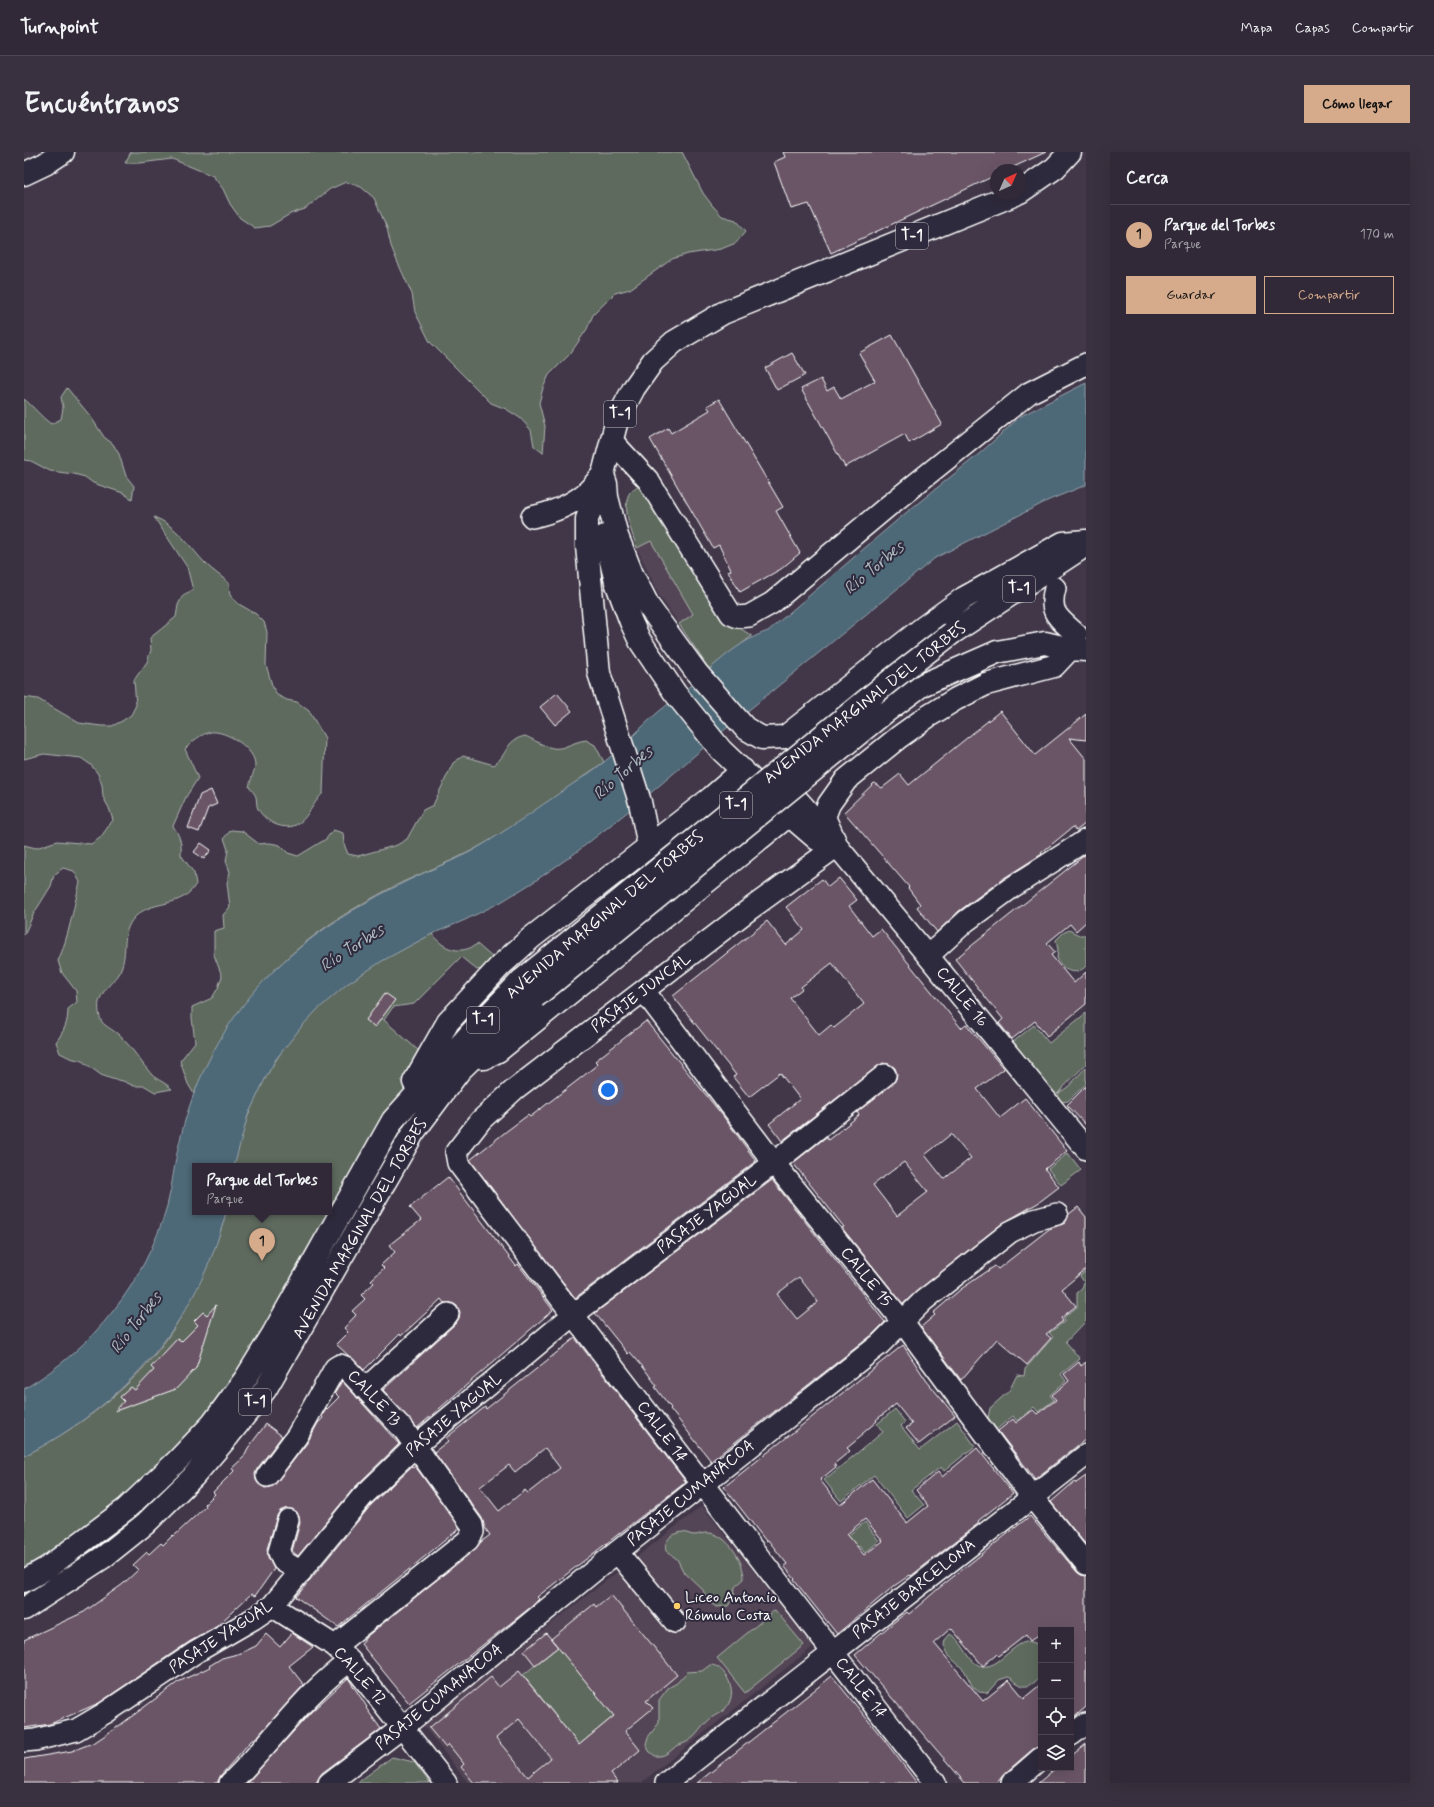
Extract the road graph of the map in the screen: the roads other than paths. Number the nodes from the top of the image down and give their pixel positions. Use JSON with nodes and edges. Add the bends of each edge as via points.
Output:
{"nodes":[{"id":1,"x":63,"y":152,"type":"edge"},
{"id":2,"x":1070,"y":152,"type":"edge"},
{"id":3,"x":24,"y":174,"type":"edge"},
{"id":4,"x":1026,"y":188,"type":"edge"},
{"id":5,"x":1001,"y":200,"type":"edge"},
{"id":6,"x":1086,"y":364,"type":"edge"},
{"id":7,"x":612,"y":441,"type":"junction"},
{"id":8,"x":603,"y":474,"type":"junction"},
{"id":9,"x":532,"y":517,"type":"dead end"},
{"id":10,"x":1086,"y":541,"type":"edge"},
{"id":11,"x":1086,"y":545,"type":"edge"},
{"id":12,"x":1055,"y":588,"type":"dead end"},
{"id":13,"x":1080,"y":638,"type":"edge"},
{"id":14,"x":799,"y":727,"type":"junction"},
{"id":15,"x":743,"y":770,"type":"junction"},
{"id":16,"x":846,"y":780,"type":"junction"},
{"id":17,"x":789,"y":815,"type":"junction"},
{"id":18,"x":1086,"y":840,"type":"edge"},
{"id":19,"x":649,"y":846,"type":"junction"},
{"id":20,"x":837,"y":846,"type":"junction"},
{"id":21,"x":928,"y":956,"type":"junction"},
{"id":22,"x":644,"y":991,"type":"junction"},
{"id":23,"x":460,"y":1070,"type":"junction"},
{"id":24,"x":885,"y":1075,"type":"dead end"},
{"id":25,"x":393,"y":1120,"type":"junction"},
{"id":26,"x":1086,"y":1149,"type":"edge"},
{"id":27,"x":456,"y":1152,"type":"joint"},
{"id":28,"x":774,"y":1163,"type":"junction"},
{"id":29,"x":1057,"y":1214,"type":"dead end"},
{"id":30,"x":448,"y":1314,"type":"dead end"},
{"id":31,"x":573,"y":1315,"type":"junction"},
{"id":32,"x":902,"y":1321,"type":"junction"},
{"id":33,"x":365,"y":1389,"type":"junction"},
{"id":34,"x":415,"y":1446,"type":"junction"},
{"id":35,"x":1086,"y":1455,"type":"edge"},
{"id":36,"x":267,"y":1476,"type":"dead end"},
{"id":37,"x":702,"y":1484,"type":"junction"},
{"id":38,"x":1032,"y":1497,"type":"junction"},
{"id":39,"x":288,"y":1520,"type":"dead end"},
{"id":40,"x":617,"y":1552,"type":"junction"},
{"id":41,"x":1086,"y":1564,"type":"edge"},
{"id":42,"x":300,"y":1572,"type":"junction"},
{"id":43,"x":24,"y":1581,"type":"edge"},
{"id":44,"x":272,"y":1606,"type":"junction"},
{"id":45,"x":24,"y":1609,"type":"edge"},
{"id":46,"x":675,"y":1622,"type":"dead end"},
{"id":47,"x":335,"y":1646,"type":"junction"},
{"id":48,"x":833,"y":1653,"type":"junction"},
{"id":49,"x":350,"y":1661,"type":"junction"},
{"id":50,"x":1086,"y":1724,"type":"edge"},
{"id":51,"x":403,"y":1726,"type":"junction"},
{"id":52,"x":1074,"y":1733,"type":"edge"},
{"id":53,"x":24,"y":1741,"type":"edge"},
{"id":54,"x":1038,"y":1761,"type":"edge"},
{"id":55,"x":230,"y":1783,"type":"edge"},
{"id":56,"x":329,"y":1783,"type":"edge"},
{"id":57,"x":446,"y":1783,"type":"edge"},
{"id":58,"x":666,"y":1783,"type":"edge"},
{"id":59,"x":935,"y":1783,"type":"edge"},
{"id":60,"x":1012,"y":1783,"type":"edge"}],
"edges":[{"from":1,"to":3,"type":"highway"},
{"from":2,"to":4,"type":"highway","via":[[1055,168]]},
{"from":5,"to":7,"type":"highway","number":"T-1","via":[[755,300],[700,325],[663,351],[643,374],[616,420]]},
{"from":6,"to":7,"type":"street","via":[[1029,393],[887,507],[794,586],[749,616],[738,617],[731,614],[648,480]]},
{"from":7,"to":8,"type":"highway","number":"T-1"},
{"from":8,"to":9,"type":"street","via":[[590,489],[575,500]]},
{"from":8,"to":14,"type":"highway","via":[[617,536],[640,591],[698,673],[745,728],[754,734],[762,738],[785,738]]},
{"from":8,"to":15,"type":"highway","via":[[600,501],[602,521],[616,582],[640,642],[675,693],[722,750]]},
{"from":8,"to":19,"type":"highway","via":[[587,519],[587,546],[599,673],[640,802]]},
{"from":10,"to":14,"type":"highway","via":[[1063,543],[964,598]]},
{"from":11,"to":25,"type":"highway","name":"AVENIDA MARGINAL DEL TORBES","number":"T-1","bridge":true,"via":[[952,633],[522,980]]},
{"from":12,"to":13,"type":"street","via":[[1052,602],[1054,611]]},
{"from":13,"to":16,"type":"highway","via":[[1054,666],[986,684],[956,699],[899,737]]},
{"from":13,"to":23,"type":"highway","name":"AVENIDA MARGINAL DEL TORBES","number":"T-1","bridge":true,"via":[[997,652],[922,684],[535,997]]},
{"from":14,"to":16,"type":"highway","via":[[802,744],[809,756],[829,774]]},
{"from":15,"to":17,"type":"highway"},
{"from":15,"to":19,"type":"highway"},
{"from":15,"to":20,"type":"highway","via":[[780,785],[797,799]]},
{"from":16,"to":20,"type":"highway","via":[[829,804],[824,817]]},
{"from":17,"to":20,"type":"highway","via":[[817,840]]},
{"from":17,"to":23,"type":"highway","via":[[498,1051]]},
{"from":18,"to":21,"type":"street","via":[[1011,888],[966,921]]},
{"from":19,"to":25,"type":"highway","via":[[531,938],[468,1000],[448,1022]]},
{"from":20,"to":21,"type":"street","name":"CALLE 16"},
{"from":20,"to":22,"type":"street","name":"PASAJE JUNCAL"},
{"from":21,"to":26,"type":"street","name":"CALLE 16"},
{"from":22,"to":27,"type":"street","name":"PASAJE JUNCAL","via":[[515,1089],[481,1120]]},
{"from":22,"to":28,"type":"street","name":"CALLE 15"},
{"from":23,"to":45,"type":"highway","name":"AVENIDA MARGINAL DEL TORBES","number":"T-1","via":[[413,1133],[264,1390],[229,1435],[193,1477],[145,1524],[105,1556]]},
{"from":24,"to":28,"type":"street","name":"PASAJE YAGUAL"},
{"from":25,"to":43,"type":"highway","name":"AVENIDA MARGINAL DEL TORBES","number":"T-1","via":[[273,1334],[246,1378],[213,1423],[126,1509],[47,1568]]},
{"from":27,"to":31,"type":"street","name":"CALLE 14","via":[[458,1163]]},
{"from":28,"to":31,"type":"street","name":"PASAJE YAGUAL"},
{"from":28,"to":32,"type":"street","name":"CALLE 15"},
{"from":29,"to":32,"type":"street","name":"PASAJE CUMANACOA","via":[[1034,1220],[1010,1232],[928,1296]]},
{"from":30,"to":33,"type":"street"},
{"from":31,"to":34,"type":"street","name":"PASAJE YAGUAL"},
{"from":31,"to":37,"type":"street","name":"CALLE 14"},
{"from":32,"to":37,"type":"street","name":"PASAJE CUMANACOA","via":[[880,1344]]},
{"from":32,"to":38,"type":"street","name":"CALLE 15"},
{"from":33,"to":34,"type":"street","name":"CALLE 13","via":[[404,1430]]},
{"from":33,"to":36,"type":"street","name":"CALLE 13","via":[[345,1367],[335,1368],[297,1436]]},
{"from":34,"to":42,"type":"street","name":"PASAJE YAGUAL","via":[[362,1497]]},
{"from":34,"to":47,"type":"street","name":"CALLE 13","via":[[472,1525],[473,1532],[468,1540]]},
{"from":35,"to":38,"type":"street","name":"PASAJE BARCELONA"},
{"from":37,"to":40,"type":"street","name":"PASAJE CUMANACOA"},
{"from":37,"to":48,"type":"street","name":"CALLE 14"},
{"from":38,"to":41,"type":"street","name":"CALLE 15"},
{"from":38,"to":48,"type":"street","name":"PASAJE BARCELONA"},
{"from":39,"to":42,"type":"street","via":[[279,1552],[283,1561]]},
{"from":40,"to":46,"type":"street"},
{"from":40,"to":51,"type":"street","name":"PASAJE CUMANACOA"},
{"from":42,"to":44,"type":"street","name":"PASAJE YAGUAL"},
{"from":44,"to":47,"type":"street","name":"CALLE 12"},
{"from":44,"to":53,"type":"street","name":"PASAJE YAGUAL","via":[[76,1730]]},
{"from":47,"to":49,"type":"street","name":"CALLE 12"},
{"from":48,"to":58,"type":"street","name":"PASAJE BARCELONA"},
{"from":48,"to":59,"type":"street","name":"CALLE 14"},
{"from":49,"to":51,"type":"street","name":"CALLE 12"},
{"from":49,"to":55,"type":"street","via":[[318,1686],[252,1762]]},
{"from":50,"to":52,"type":"street"},
{"from":51,"to":56,"type":"street","name":"PASAJE CUMANACOA"},
{"from":51,"to":57,"type":"street","name":"CALLE 12"},
{"from":54,"to":60,"type":"street"}]}
